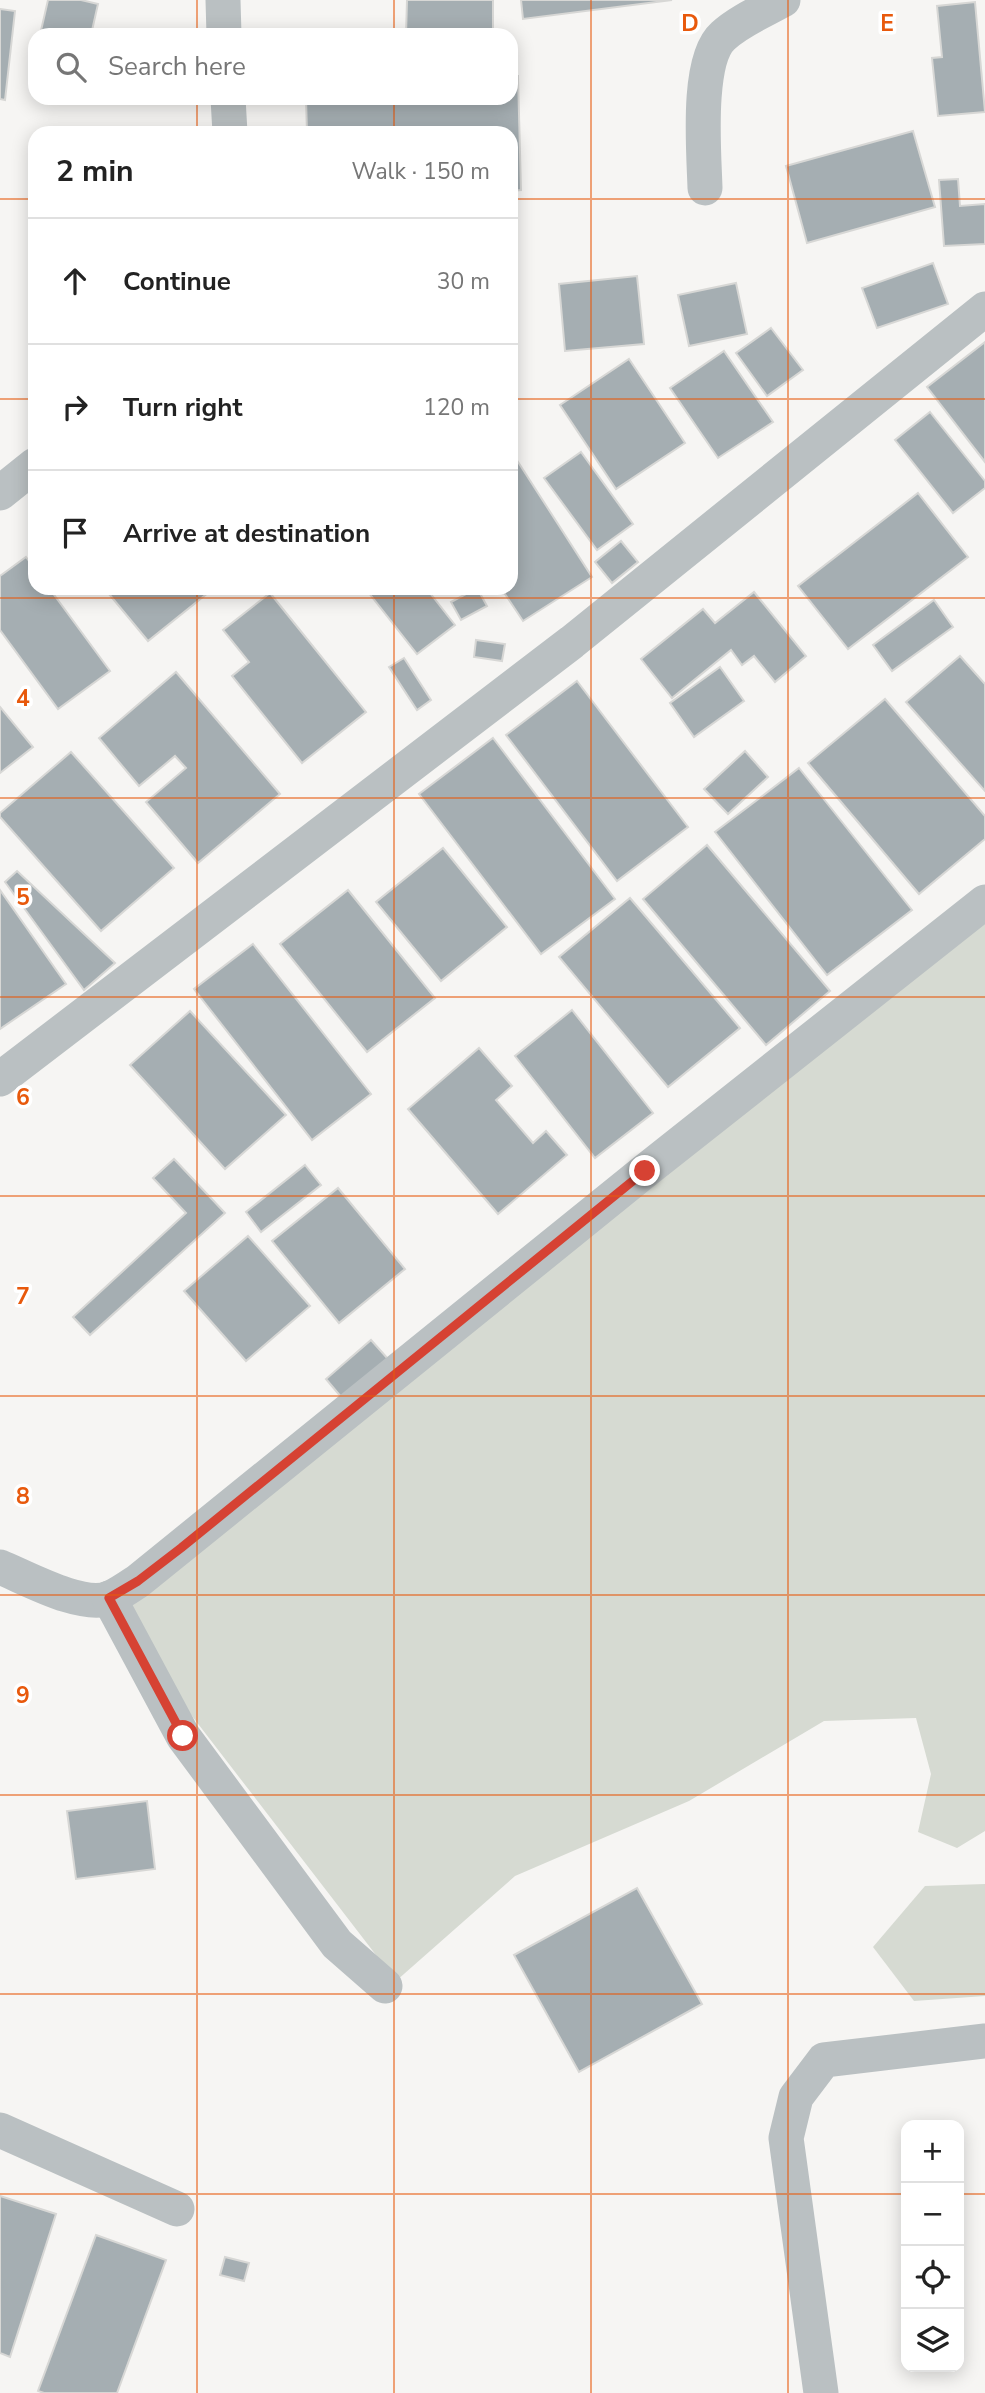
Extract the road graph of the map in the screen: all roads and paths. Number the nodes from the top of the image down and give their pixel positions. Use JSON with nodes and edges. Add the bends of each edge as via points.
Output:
{"nodes":[{"id":1,"x":223,"y":0,"type":"edge"},
{"id":2,"x":783,"y":0,"type":"edge"},
{"id":3,"x":224,"y":28,"type":"edge"},
{"id":4,"x":228,"y":105,"type":"edge"},
{"id":5,"x":230,"y":126,"type":"edge"},
{"id":6,"x":705,"y":188,"type":"dead end"},
{"id":7,"x":985,"y":309,"type":"edge"},
{"id":8,"x":28,"y":471,"type":"edge"},
{"id":9,"x":0,"y":493,"type":"edge"},
{"id":10,"x":985,"y":902,"type":"edge"},
{"id":11,"x":0,"y":1079,"type":"edge"},
{"id":12,"x":0,"y":1567,"type":"edge"},
{"id":13,"x":109,"y":1598,"type":"junction"},
{"id":14,"x":386,"y":1986,"type":"dead end"},
{"id":15,"x":985,"y":2041,"type":"edge"},
{"id":16,"x":0,"y":2130,"type":"edge"},
{"id":17,"x":177,"y":2209,"type":"dead end"},
{"id":18,"x":821,"y":2393,"type":"edge"}],
"edges":[{"from":1,"to":3,"type":"street"},
{"from":2,"to":6,"type":"street","via":[[722,37],[711,54],[703,111]]},
{"from":4,"to":5,"type":"street"},
{"from":7,"to":11,"type":"street","via":[[572,642]]},
{"from":8,"to":9,"type":"street"},
{"from":10,"to":13,"type":"street","via":[[181,1548]]},
{"from":12,"to":13,"type":"street","via":[[78,1598]]},
{"from":13,"to":14,"type":"street","via":[[183,1736],[337,1944]]},
{"from":15,"to":18,"type":"street","via":[[824,2060],[796,2098],[786,2138]]},
{"from":16,"to":17,"type":"street"}]}
